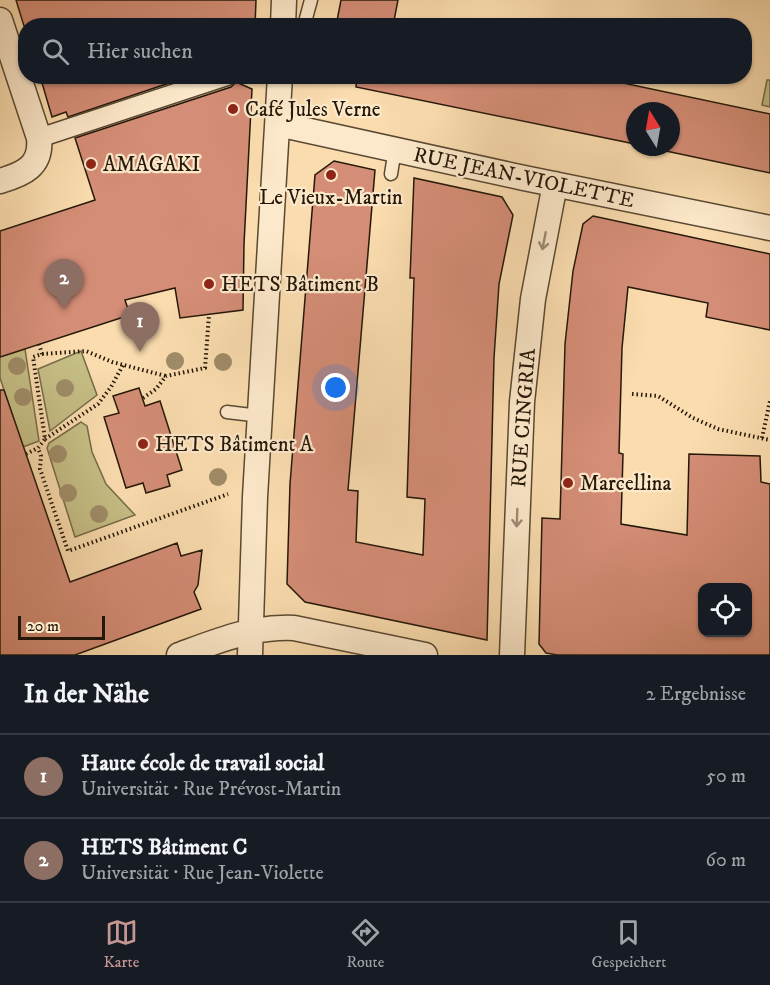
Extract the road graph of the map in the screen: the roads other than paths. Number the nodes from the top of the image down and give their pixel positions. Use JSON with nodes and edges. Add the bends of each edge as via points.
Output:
{"nodes":[{"id":1,"x":284,"y":0,"type":"edge"},
{"id":2,"x":310,"y":0,"type":"edge"},
{"id":3,"x":283,"y":18,"type":"edge"},
{"id":4,"x":306,"y":18,"type":"edge"},
{"id":5,"x":0,"y":20,"type":"edge"},
{"id":6,"x":18,"y":74,"type":"edge"},
{"id":7,"x":21,"y":84,"type":"edge"},
{"id":8,"x":203,"y":84,"type":"edge"},
{"id":9,"x":280,"y":84,"type":"edge"},
{"id":10,"x":278,"y":124,"type":"junction"},
{"id":11,"x":39,"y":138,"type":"junction"},
{"id":12,"x":395,"y":149,"type":"junction"},
{"id":13,"x":391,"y":174,"type":"dead end"},
{"id":14,"x":0,"y":181,"type":"edge"},
{"id":15,"x":555,"y":184,"type":"junction"},
{"id":16,"x":770,"y":228,"type":"edge"},
{"id":17,"x":227,"y":412,"type":"dead end"},
{"id":18,"x":260,"y":416,"type":"junction"},
{"id":19,"x":250,"y":631,"type":"junction"},
{"id":20,"x":179,"y":655,"type":"edge"},
{"id":21,"x":250,"y":655,"type":"edge"},
{"id":22,"x":425,"y":655,"type":"edge"},
{"id":23,"x":512,"y":655,"type":"edge"}],
"edges":[{"from":1,"to":3,"type":"street"},
{"from":2,"to":4,"type":"lane"},
{"from":5,"to":6,"type":"street"},
{"from":7,"to":11,"type":"street"},
{"from":8,"to":11,"type":"street"},
{"from":9,"to":10,"type":"street"},
{"from":10,"to":12,"type":"street","name":"RUE JEAN-VIOLETTE"},
{"from":10,"to":18,"type":"street"},
{"from":11,"to":14,"type":"street","via":[[41,151],[36,161],[26,171]]},
{"from":12,"to":13,"type":"lane"},
{"from":12,"to":15,"type":"street","name":"RUE JEAN-VIOLETTE"},
{"from":15,"to":16,"type":"street","name":"RUE JEAN-VIOLETTE"},
{"from":15,"to":23,"type":"street","name":"RUE CINGRIA","one_way":true,"via":[[533,299],[522,402]]},
{"from":17,"to":18,"type":"lane"},
{"from":18,"to":19,"type":"street"},
{"from":19,"to":20,"type":"street"},
{"from":19,"to":21,"type":"street"},
{"from":19,"to":22,"type":"street","via":[[294,628]]}]}
